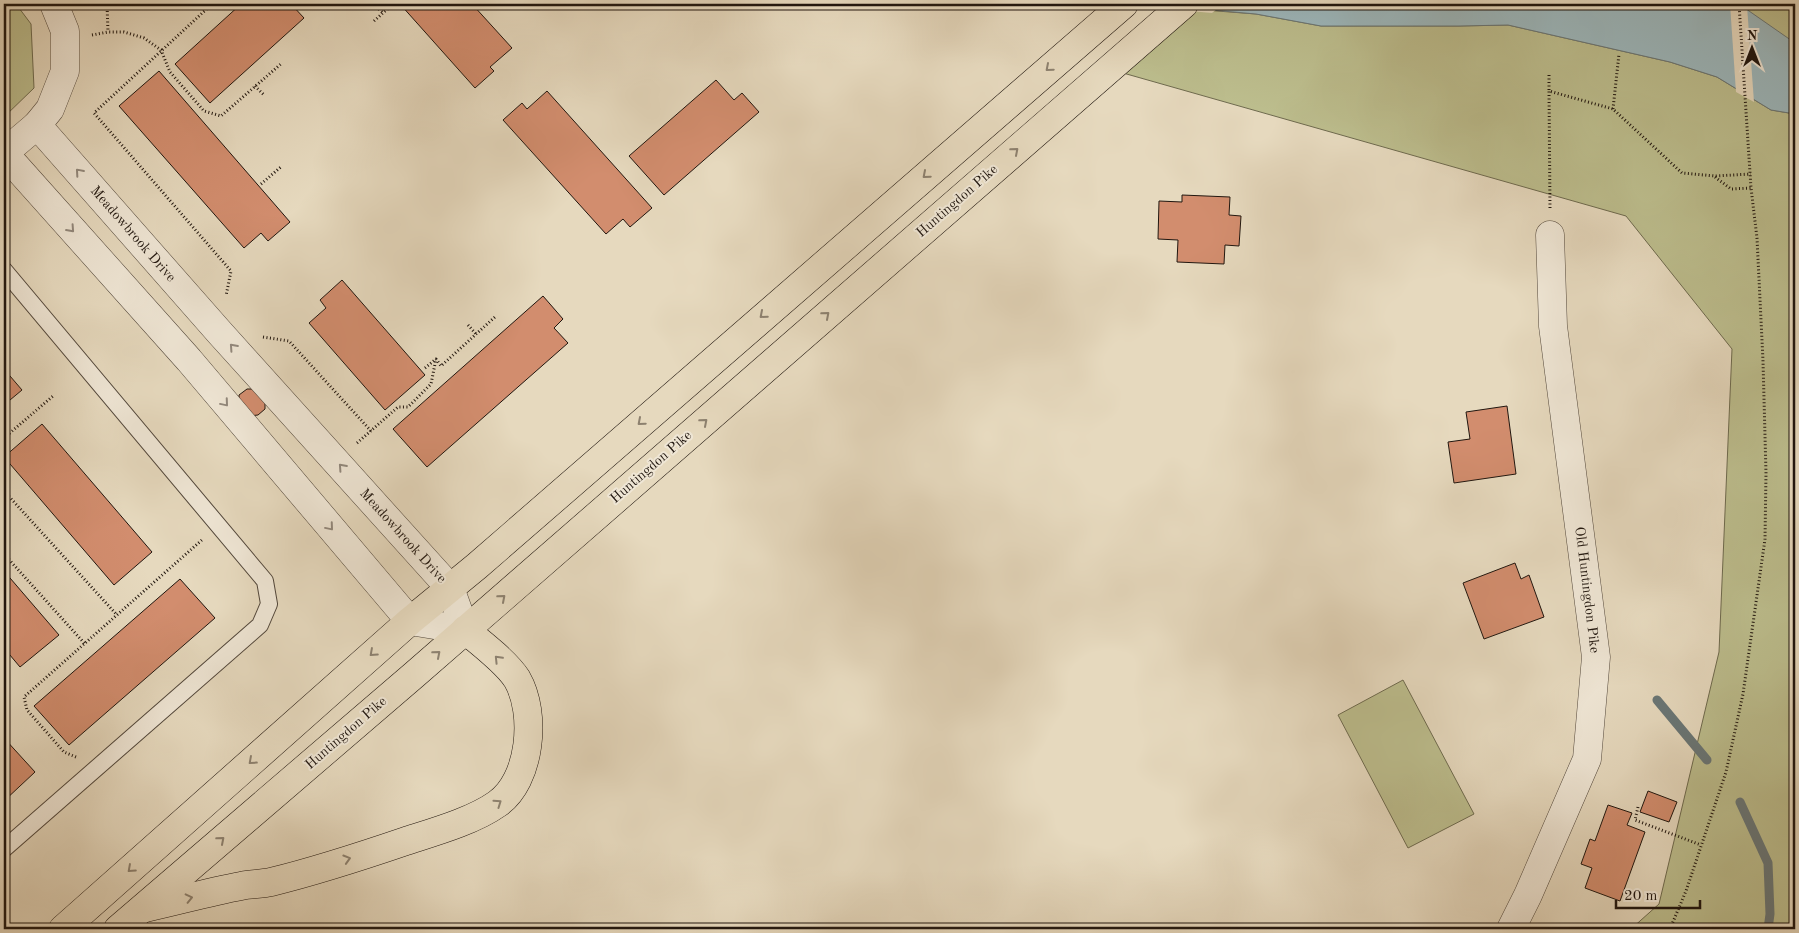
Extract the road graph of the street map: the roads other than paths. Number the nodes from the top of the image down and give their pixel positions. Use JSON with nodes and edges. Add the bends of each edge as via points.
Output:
{"nodes":[{"id":1,"x":54,"y":4,"type":"edge"},
{"id":2,"x":1124,"y":4,"type":"edge"},
{"id":3,"x":1184,"y":4,"type":"edge"},
{"id":4,"x":37,"y":125,"type":"junction"},
{"id":5,"x":4,"y":153,"type":"edge"},
{"id":6,"x":1550,"y":235,"type":"road end"},
{"id":7,"x":4,"y":270,"type":"edge"},
{"id":8,"x":450,"y":588,"type":"junction"},
{"id":9,"x":410,"y":621,"type":"junction"},
{"id":10,"x":465,"y":630,"type":"junction"},
{"id":11,"x":4,"y":849,"type":"edge"},
{"id":12,"x":141,"y":909,"type":"junction"},
{"id":13,"x":63,"y":929,"type":"edge"},
{"id":14,"x":118,"y":929,"type":"edge"},
{"id":15,"x":1511,"y":929,"type":"edge"}],
"edges":[{"from":1,"to":4,"type":"street","via":[[65,31],[65,71],[50,109]]},
{"from":2,"to":8,"type":"main road","one_way":true},
{"from":10,"to":3,"type":"main road","name":"Huntingdon Pike","one_way":true},
{"from":4,"to":5,"type":"street"},
{"from":8,"to":4,"type":"street","name":"Meadowbrook Drive","one_way":true},
{"from":5,"to":9,"type":"street","one_way":true,"via":[[189,360]]},
{"from":6,"to":15,"type":"street","name":"Old Huntingdon Pike","via":[[1553,326],[1596,657],[1587,759]]},
{"from":7,"to":11,"type":"lane","via":[[265,581],[269,604],[260,625]]},
{"from":8,"to":9,"type":"main road"},
{"from":8,"to":10,"type":"street","name":"Meadowbrook Drive"},
{"from":9,"to":10,"type":"street"},
{"from":9,"to":13,"type":"main road","one_way":true},
{"from":12,"to":10,"type":"main road","name":"Huntingdon Pike","one_way":true},
{"from":12,"to":10,"type":"main road","one_way":true,"via":[[270,882],[437,831],[497,805],[516,783],[523,765],[527,748],[526,700],[517,678]]},
{"from":12,"to":14,"type":"main road","name":"Huntingdon Pike"}]}
